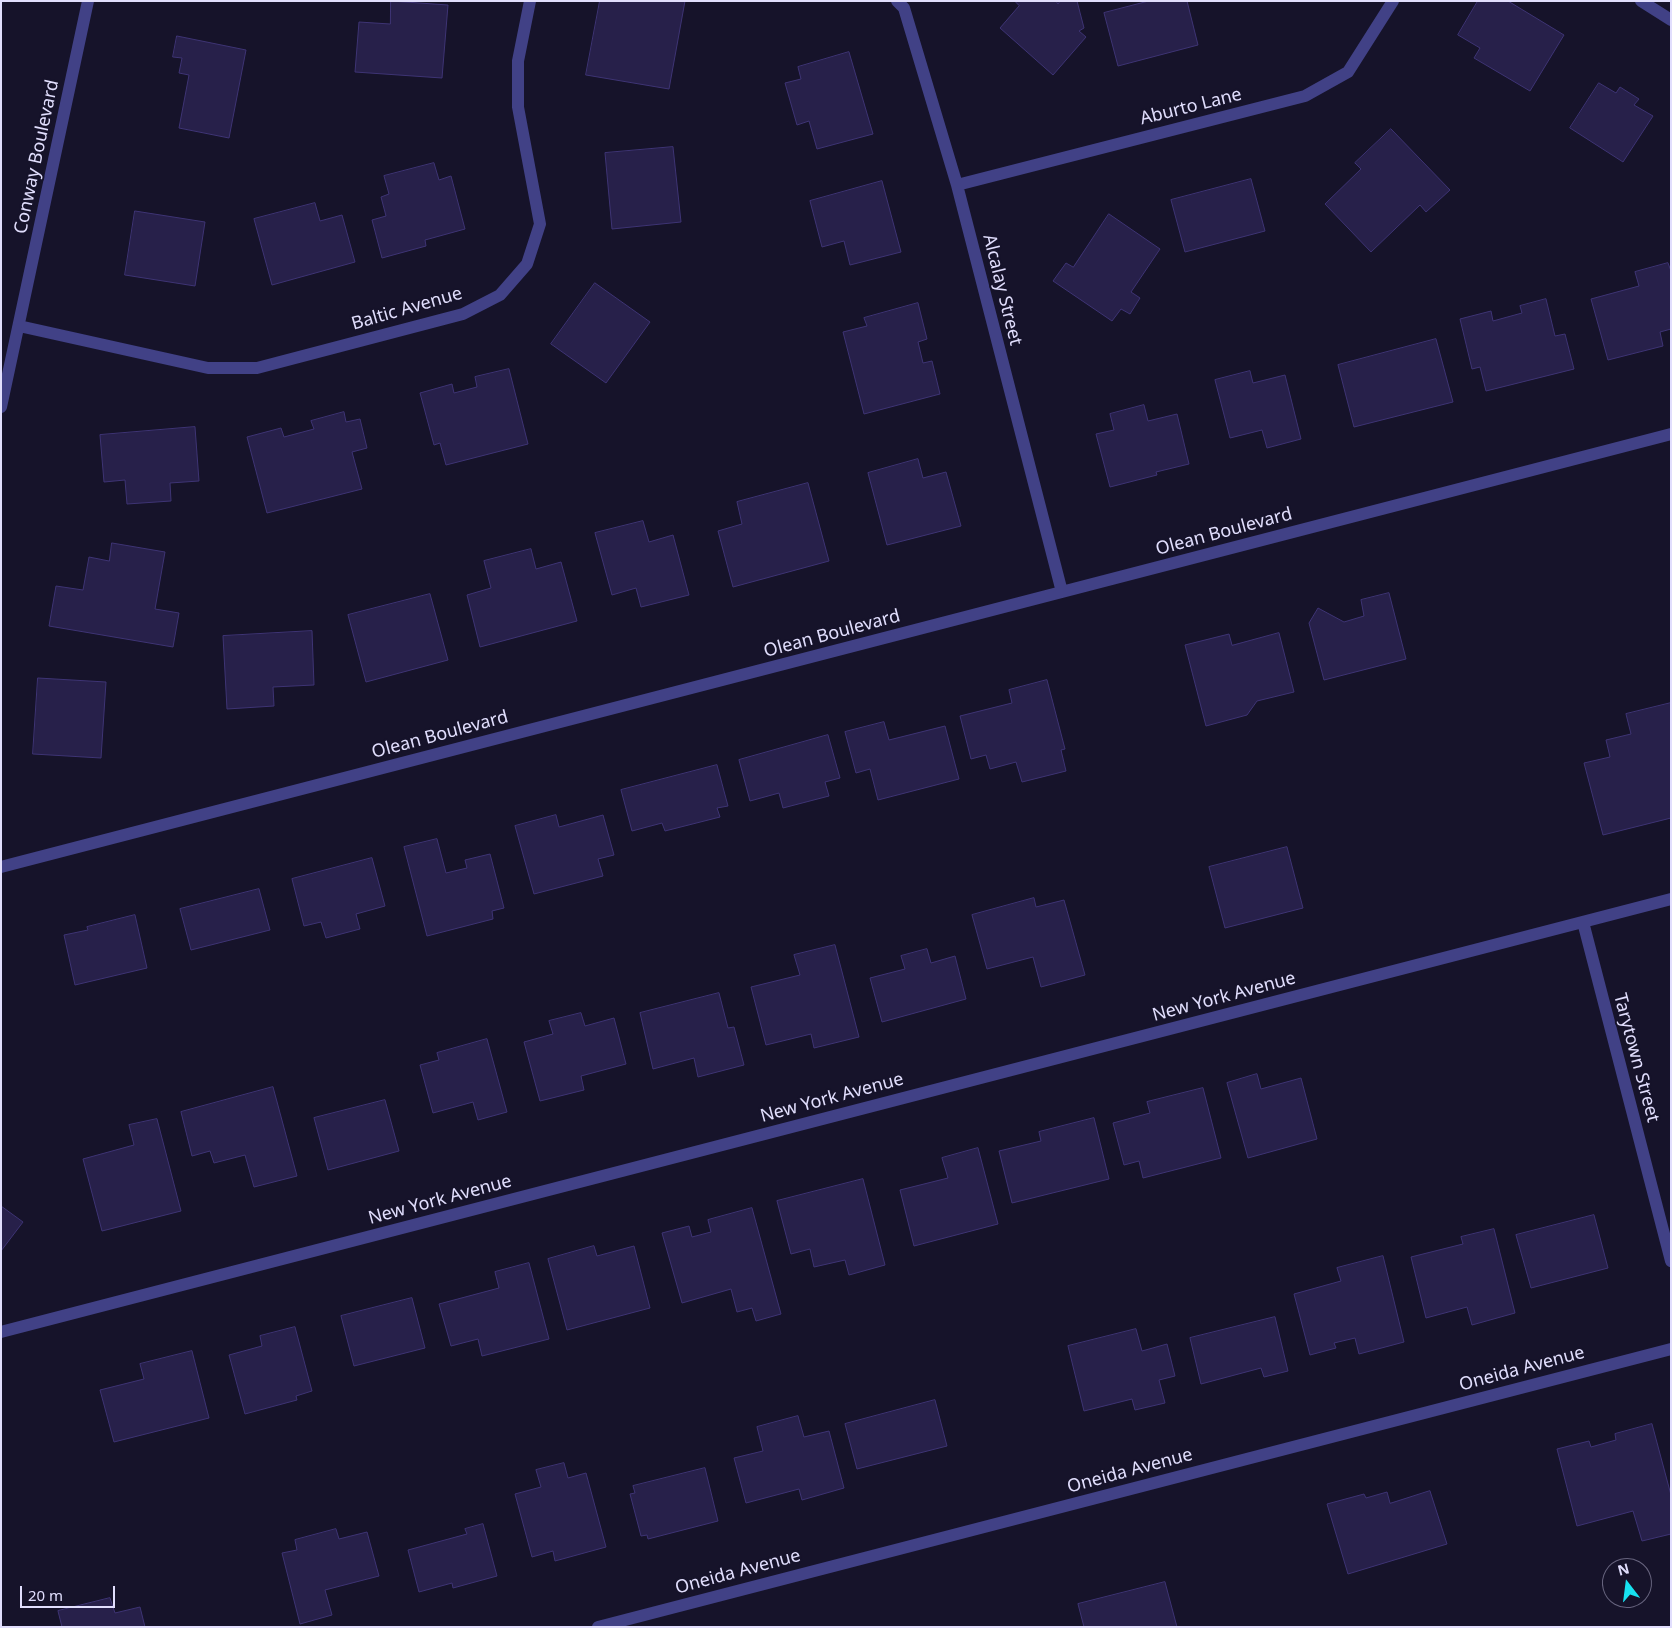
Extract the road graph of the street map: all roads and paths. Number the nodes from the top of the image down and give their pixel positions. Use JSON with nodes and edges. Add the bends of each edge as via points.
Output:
{"nodes":[{"id":1,"x":88,"y":1,"type":"edge"},
{"id":2,"x":530,"y":1,"type":"edge"},
{"id":3,"x":897,"y":1,"type":"edge"},
{"id":4,"x":1393,"y":1,"type":"edge"},
{"id":5,"x":1641,"y":1,"type":"edge"},
{"id":6,"x":1671,"y":20,"type":"edge"},
{"id":7,"x":956,"y":185,"type":"junction"},
{"id":8,"x":19,"y":326,"type":"junction"},
{"id":9,"x":1,"y":407,"type":"edge"},
{"id":10,"x":1671,"y":434,"type":"edge"},
{"id":11,"x":1062,"y":592,"type":"junction"},
{"id":12,"x":1,"y":867,"type":"edge"},
{"id":13,"x":1671,"y":899,"type":"edge"},
{"id":14,"x":1583,"y":922,"type":"junction"},
{"id":15,"x":1671,"y":1261,"type":"edge"},
{"id":16,"x":1,"y":1332,"type":"edge"},
{"id":17,"x":1671,"y":1349,"type":"edge"},
{"id":18,"x":598,"y":1627,"type":"edge"}],
"edges":[{"from":1,"to":8,"type":"street","name":"Conway Boulevard"},
{"from":2,"to":8,"type":"street","name":"Baltic Avenue","via":[[518,62],[518,107],[540,224],[527,264],[500,295],[463,314],[257,368],[208,368]]},
{"from":3,"to":7,"type":"street","name":"Alcalay Street","via":[[904,8]]},
{"from":4,"to":7,"type":"street","name":"Aburto Lane","via":[[1348,72],[1305,96]]},
{"from":5,"to":6,"type":"street"},
{"from":7,"to":11,"type":"street","name":"Alcalay Street"},
{"from":8,"to":9,"type":"street","name":"Conway Boulevard"},
{"from":10,"to":11,"type":"street","name":"Olean Boulevard"},
{"from":11,"to":12,"type":"street","name":"Olean Boulevard"},
{"from":13,"to":14,"type":"street","name":"New York Avenue"},
{"from":14,"to":15,"type":"street","name":"Tarytown Street"},
{"from":14,"to":16,"type":"street","name":"New York Avenue"},
{"from":17,"to":18,"type":"street","name":"Oneida Avenue"}]}
